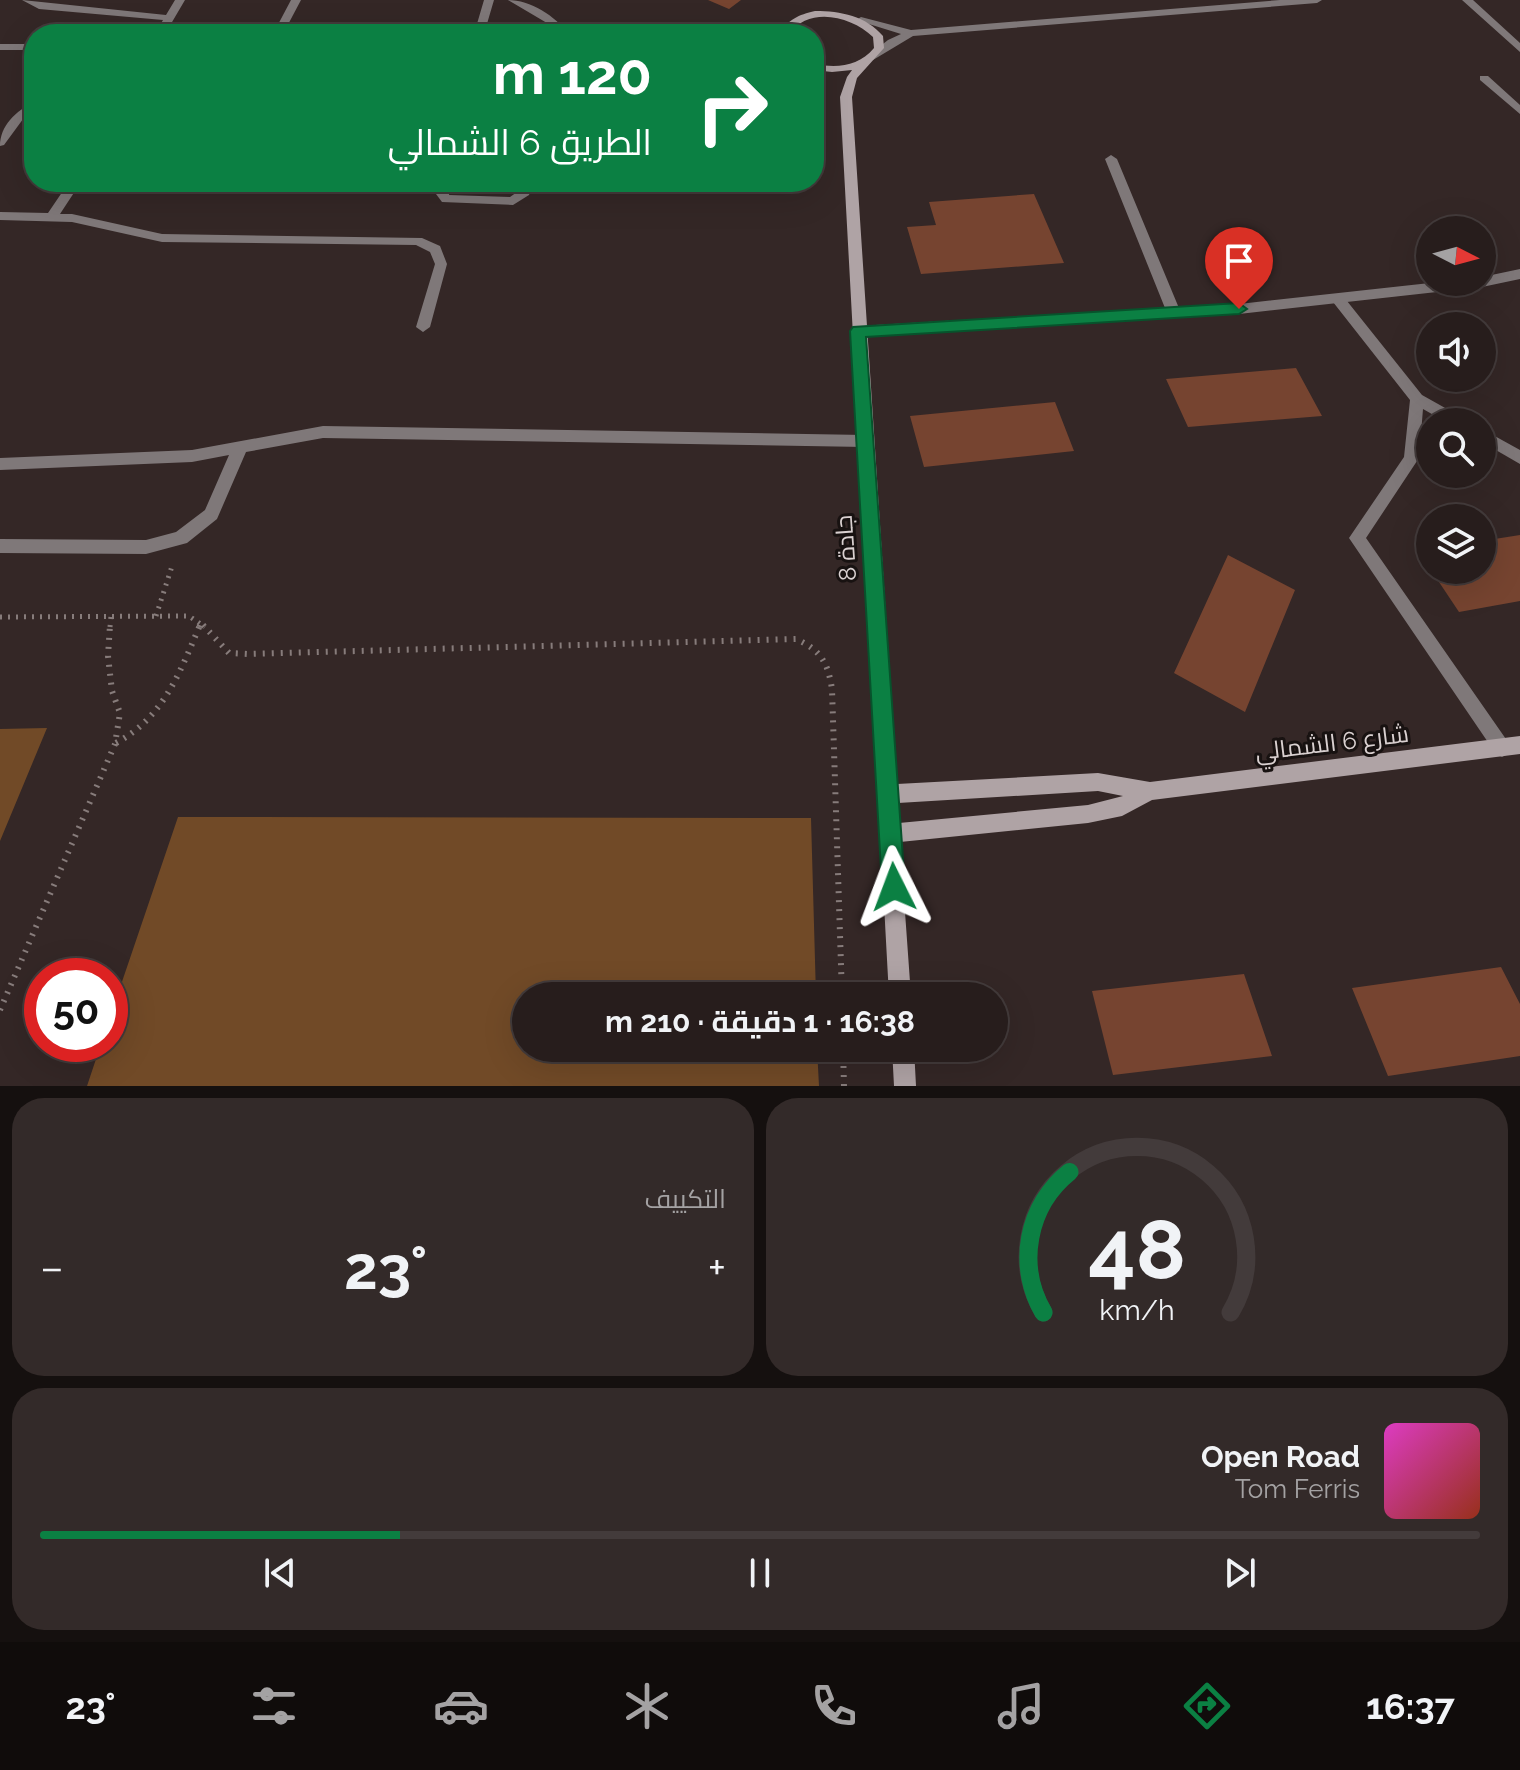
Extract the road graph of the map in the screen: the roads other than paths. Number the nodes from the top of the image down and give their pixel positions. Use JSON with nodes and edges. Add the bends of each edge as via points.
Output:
{"nodes":[{"id":1,"x":27,"y":0,"type":"edge"},
{"id":2,"x":180,"y":0,"type":"edge"},
{"id":3,"x":296,"y":0,"type":"edge"},
{"id":4,"x":489,"y":0,"type":"edge"},
{"id":5,"x":513,"y":0,"type":"edge"},
{"id":6,"x":819,"y":0,"type":"edge"},
{"id":7,"x":840,"y":0,"type":"edge"},
{"id":8,"x":1317,"y":0,"type":"edge"},
{"id":9,"x":1467,"y":0,"type":"edge"},
{"id":10,"x":169,"y":18,"type":"junction"},
{"id":11,"x":859,"y":20,"type":"junction"},
{"id":12,"x":797,"y":21,"type":"junction"},
{"id":13,"x":166,"y":24,"type":"edge"},
{"id":14,"x":283,"y":24,"type":"edge"},
{"id":15,"x":482,"y":24,"type":"edge"},
{"id":16,"x":556,"y":24,"type":"edge"},
{"id":17,"x":793,"y":24,"type":"edge"},
{"id":18,"x":911,"y":33,"type":"junction"},
{"id":19,"x":4,"y":45,"type":"edge"},
{"id":20,"x":24,"y":46,"type":"edge"},
{"id":21,"x":1520,"y":49,"type":"edge"},
{"id":22,"x":870,"y":59,"type":"junction"},
{"id":23,"x":824,"y":68,"type":"edge"},
{"id":24,"x":824,"y":76,"type":"edge"},
{"id":25,"x":1484,"y":78,"type":"dead end"},
{"id":26,"x":837,"y":88,"type":"junction"},
{"id":27,"x":1520,"y":111,"type":"edge"},
{"id":28,"x":24,"y":112,"type":"edge"},
{"id":29,"x":0,"y":142,"type":"edge"},
{"id":30,"x":1111,"y":159,"type":"dead end"},
{"id":31,"x":68,"y":192,"type":"edge"},
{"id":32,"x":442,"y":192,"type":"edge"},
{"id":33,"x":525,"y":192,"type":"edge"},
{"id":34,"x":0,"y":216,"type":"edge"},
{"id":35,"x":52,"y":216,"type":"junction"},
{"id":36,"x":1520,"y":274,"type":"edge"},
{"id":37,"x":1496,"y":279,"type":"edge"},
{"id":38,"x":1416,"y":290,"type":"edge"},
{"id":39,"x":1338,"y":299,"type":"junction"},
{"id":40,"x":1174,"y":313,"type":"junction"},
{"id":41,"x":423,"y":327,"type":"dead end"},
{"id":42,"x":858,"y":331,"type":"junction"},
{"id":43,"x":1417,"y":399,"type":"junction"},
{"id":44,"x":1433,"y":408,"type":"edge"},
{"id":45,"x":865,"y":441,"type":"junction"},
{"id":46,"x":1496,"y":443,"type":"edge"},
{"id":47,"x":240,"y":448,"type":"junction"},
{"id":48,"x":1520,"y":458,"type":"edge"},
{"id":49,"x":0,"y":464,"type":"edge"},
{"id":50,"x":0,"y":546,"type":"edge"},
{"id":51,"x":1511,"y":747,"type":"edge"},
{"id":52,"x":1150,"y":791,"type":"junction"},
{"id":53,"x":887,"y":794,"type":"junction"},
{"id":54,"x":891,"y":833,"type":"junction"},
{"id":55,"x":899,"y":982,"type":"edge"},
{"id":56,"x":904,"y":1062,"type":"edge"},
{"id":57,"x":905,"y":1086,"type":"edge"}],
"edges":[{"from":1,"to":10,"type":"street","via":[[39,6]]},
{"from":2,"to":10,"type":"street"},
{"from":3,"to":14,"type":"street"},
{"from":4,"to":15,"type":"street"},
{"from":5,"to":16,"type":"street"},
{"from":6,"to":12,"type":"main road"},
{"from":7,"to":11,"type":"main road"},
{"from":8,"to":18,"type":"street"},
{"from":9,"to":21,"type":"street"},
{"from":10,"to":13,"type":"street"},
{"from":11,"to":12,"type":"main road","via":[[830,14]]},
{"from":11,"to":18,"type":"street"},
{"from":11,"to":22,"type":"main road","via":[[878,36],[879,48]]},
{"from":12,"to":17,"type":"main road"},
{"from":18,"to":22,"type":"street"},
{"from":19,"to":20,"type":"street"},
{"from":22,"to":23,"type":"main road","via":[[852,68]]},
{"from":22,"to":26,"type":"main road"},
{"from":24,"to":26,"type":"main road"},
{"from":25,"to":27,"type":"street"},
{"from":26,"to":42,"type":"main road","name":"جادة 8"},
{"from":28,"to":29,"type":"street"},
{"from":30,"to":40,"type":"street"},
{"from":31,"to":35,"type":"street"},
{"from":32,"to":33,"type":"street","via":[[446,199],[513,201]]},
{"from":34,"to":35,"type":"street"},
{"from":35,"to":41,"type":"street","via":[[162,238],[418,241],[435,249],[441,264]]},
{"from":36,"to":37,"type":"street"},
{"from":38,"to":39,"type":"street"},
{"from":39,"to":40,"type":"street"},
{"from":39,"to":43,"type":"street"},
{"from":40,"to":42,"type":"street"},
{"from":42,"to":45,"type":"main road","name":"جادة 8"},
{"from":43,"to":44,"type":"street"},
{"from":43,"to":51,"type":"street","via":[[1411,458],[1357,538]]},
{"from":45,"to":47,"type":"street","via":[[351,431],[296,435]]},
{"from":45,"to":53,"type":"main road","name":"جادة 8"},
{"from":46,"to":48,"type":"street"},
{"from":47,"to":49,"type":"street","via":[[169,457]]},
{"from":47,"to":50,"type":"street","via":[[211,514],[181,538],[146,547]]},
{"from":51,"to":52,"type":"main road","name":"شارع 6 الشمالي"},
{"from":52,"to":53,"type":"main road","name":"شارع 6 الشمالي","via":[[1098,782]]},
{"from":52,"to":54,"type":"main road","name":"شارع 6 الشمالي","via":[[1122,807],[1088,814]]},
{"from":53,"to":54,"type":"main road","name":"جادة 8"},
{"from":54,"to":55,"type":"main road","name":"جادة 8"},
{"from":56,"to":57,"type":"main road"}]}
